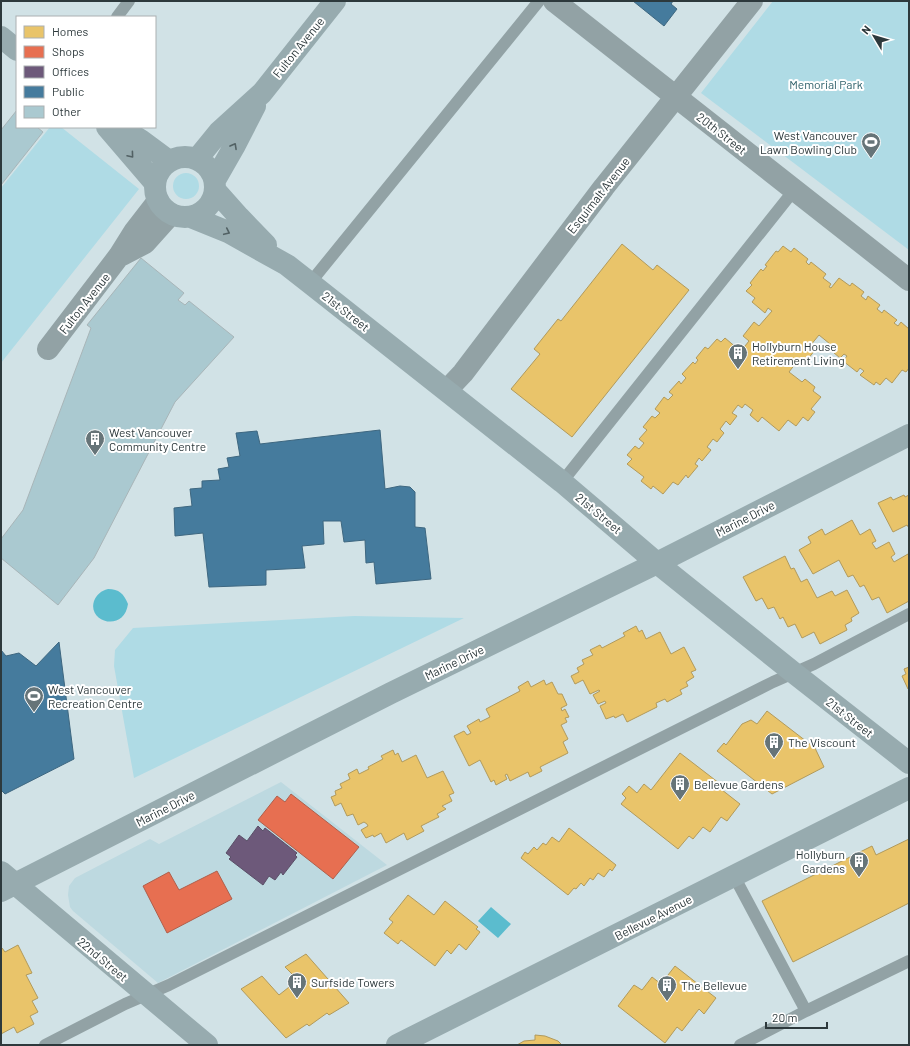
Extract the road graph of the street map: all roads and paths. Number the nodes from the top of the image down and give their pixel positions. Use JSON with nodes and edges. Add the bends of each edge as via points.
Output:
{"nodes":[{"id":1,"x":129,"y":1,"type":"edge"},
{"id":2,"x":335,"y":1,"type":"edge"},
{"id":3,"x":539,"y":1,"type":"edge"},
{"id":4,"x":554,"y":1,"type":"edge"},
{"id":5,"x":752,"y":1,"type":"edge"},
{"id":6,"x":118,"y":16,"type":"edge"},
{"id":7,"x":1,"y":37,"type":"edge"},
{"id":8,"x":16,"y":49,"type":"edge"},
{"id":9,"x":262,"y":93,"type":"junction"},
{"id":10,"x":676,"y":97,"type":"junction"},
{"id":11,"x":108,"y":128,"type":"edge"},
{"id":12,"x":122,"y":128,"type":"edge"},
{"id":13,"x":197,"y":158,"type":"junction"},
{"id":14,"x":169,"y":161,"type":"junction"},
{"id":15,"x":215,"y":185,"type":"junction"},
{"id":16,"x":795,"y":189,"type":"junction"},
{"id":17,"x":169,"y":204,"type":"junction"},
{"id":18,"x":287,"y":265,"type":"junction"},
{"id":19,"x":909,"y":280,"type":"edge"},
{"id":20,"x":310,"y":283,"type":"junction"},
{"id":21,"x":48,"y":349,"type":"dead end"},
{"id":22,"x":447,"y":390,"type":"junction"},
{"id":23,"x":909,"y":435,"type":"edge"},
{"id":24,"x":562,"y":482,"type":"junction"},
{"id":25,"x":657,"y":563,"type":"junction"},
{"id":26,"x":909,"y":614,"type":"edge"},
{"id":27,"x":794,"y":673,"type":"junction"},
{"id":28,"x":909,"y":763,"type":"edge"},
{"id":29,"x":909,"y":788,"type":"edge"},
{"id":30,"x":734,"y":876,"type":"junction"},
{"id":31,"x":6,"y":882,"type":"edge"},
{"id":32,"x":909,"y":961,"type":"edge"},
{"id":33,"x":146,"y":995,"type":"junction"},
{"id":34,"x":806,"y":1011,"type":"junction"},
{"id":35,"x":45,"y":1045,"type":"edge"},
{"id":36,"x":207,"y":1045,"type":"edge"},
{"id":37,"x":397,"y":1045,"type":"edge"},
{"id":38,"x":740,"y":1045,"type":"edge"}],
"edges":[{"from":1,"to":6,"type":"lane"},
{"from":2,"to":9,"type":"main road","name":"Fulton Avenue"},
{"from":3,"to":20,"type":"lane"},
{"from":4,"to":10,"type":"street","name":"20th Street"},
{"from":5,"to":10,"type":"street","name":"Esquimalt Avenue"},
{"from":7,"to":8,"type":"main road"},
{"from":9,"to":13,"type":"main road","name":"Fulton Avenue","via":[[219,132]]},
{"from":15,"to":9,"type":"main road","name":"Fulton Avenue","one_way":true},
{"from":10,"to":16,"type":"street","name":"20th Street"},
{"from":10,"to":22,"type":"street","name":"Esquimalt Avenue","via":[[604,187],[463,373]]},
{"from":11,"to":17,"type":"main road","name":"21st Street","one_way":true},
{"from":12,"to":14,"type":"main road"},
{"from":13,"to":14,"type":"main road","via":[[178,157]]},
{"from":13,"to":15,"type":"main road","via":[[211,171]]},
{"from":14,"to":17,"type":"main road","via":[[160,171]]},
{"from":15,"to":17,"type":"main road","via":[[213,199],[200,213]]},
{"from":15,"to":18,"type":"main road","name":"21st Street","via":[[239,217]]},
{"from":16,"to":19,"type":"street","name":"20th Street"},
{"from":16,"to":24,"type":"lane"},
{"from":17,"to":18,"type":"main road","name":"21st Street","one_way":true,"via":[[228,232]]},
{"from":17,"to":21,"type":"street","name":"Fulton Avenue","via":[[134,232],[119,256]]},
{"from":18,"to":20,"type":"main road","name":"21st Street"},
{"from":20,"to":22,"type":"main road","name":"21st Street"},
{"from":22,"to":24,"type":"main road","name":"21st Street"},
{"from":23,"to":25,"type":"main road","name":"Marine Drive"},
{"from":24,"to":25,"type":"main road","name":"21st Street"},
{"from":25,"to":27,"type":"main road","name":"21st Street"},
{"from":25,"to":31,"type":"main road","name":"Marine Drive"},
{"from":26,"to":27,"type":"lane"},
{"from":27,"to":28,"type":"main road","name":"21st Street"},
{"from":27,"to":33,"type":"lane"},
{"from":29,"to":30,"type":"main road","name":"Bellevue Avenue"},
{"from":30,"to":34,"type":"lane"},
{"from":30,"to":37,"type":"main road","name":"Bellevue Avenue"},
{"from":31,"to":33,"type":"main road","name":"22nd Street"},
{"from":32,"to":34,"type":"lane"},
{"from":33,"to":35,"type":"lane"},
{"from":33,"to":36,"type":"main road","name":"22nd Street"},
{"from":34,"to":38,"type":"lane"}]}
